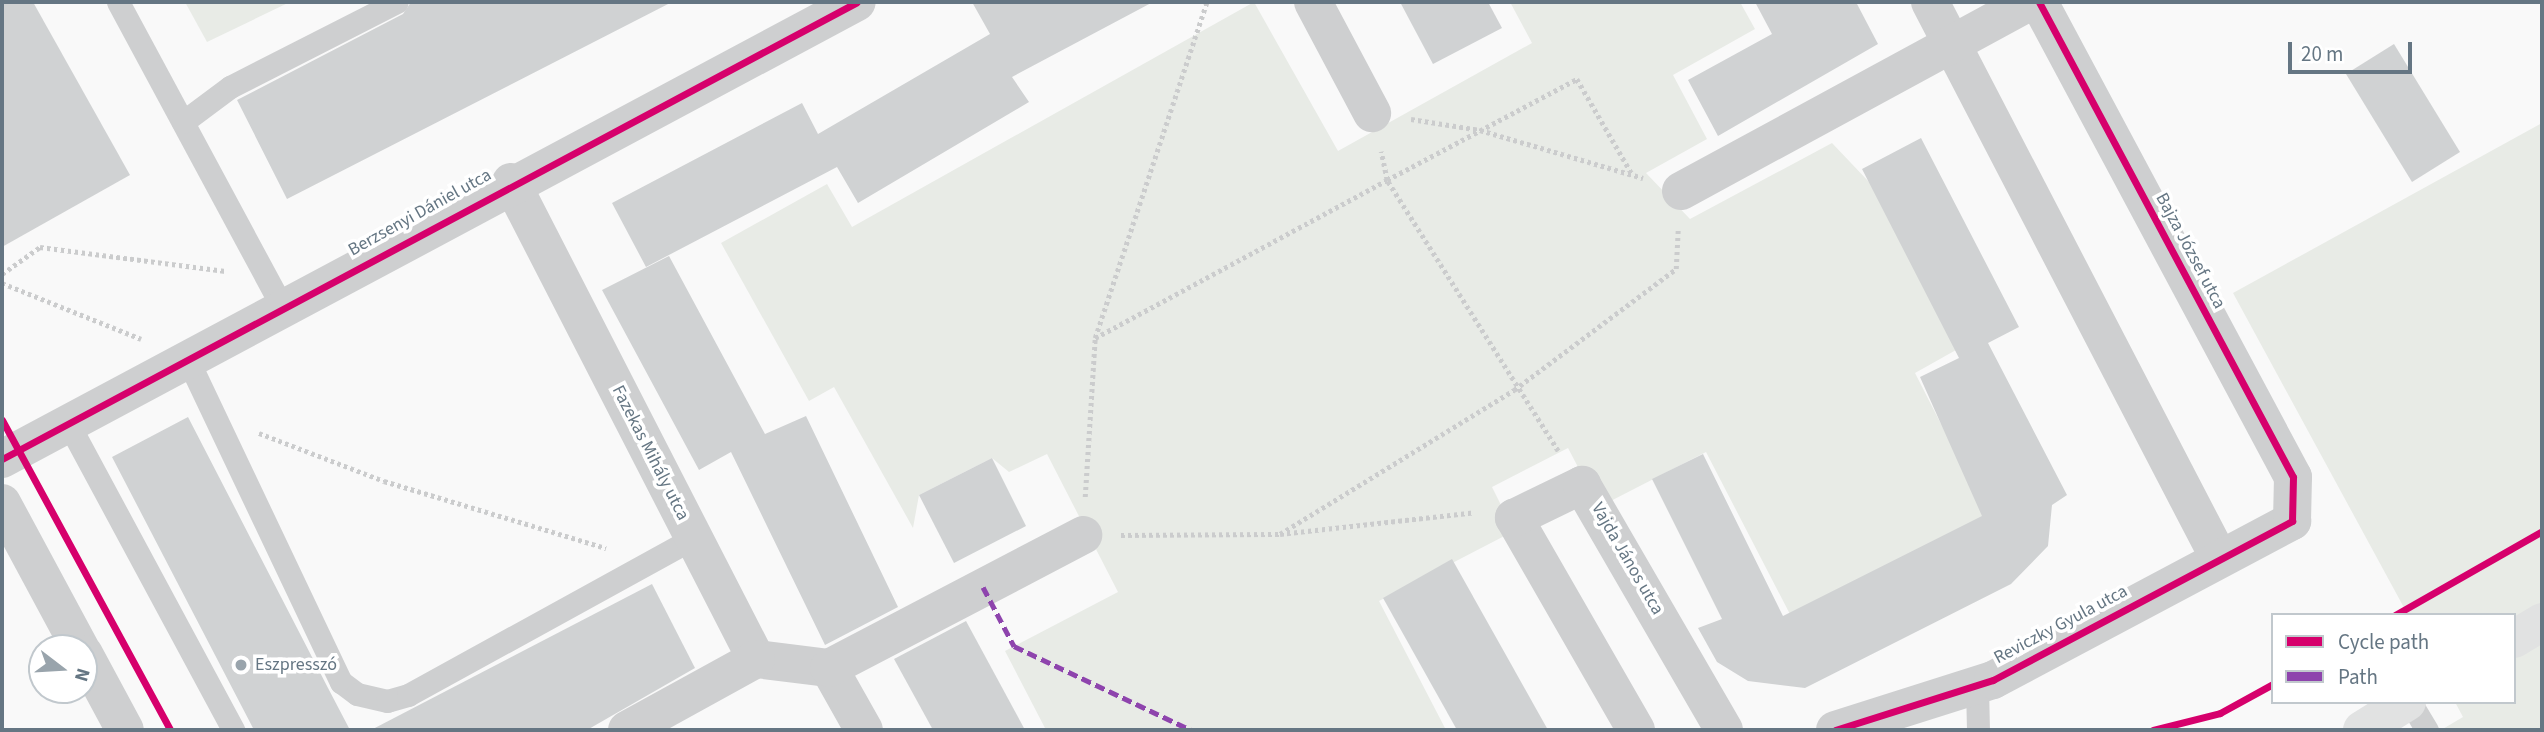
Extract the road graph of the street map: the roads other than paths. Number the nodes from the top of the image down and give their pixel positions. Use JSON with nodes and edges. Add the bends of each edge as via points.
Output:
{"nodes":[{"id":1,"x":118,"y":2,"type":"edge"},
{"id":2,"x":397,"y":2,"type":"edge"},
{"id":3,"x":857,"y":2,"type":"edge"},
{"id":4,"x":1313,"y":2,"type":"edge"},
{"id":5,"x":1930,"y":2,"type":"edge"},
{"id":6,"x":2029,"y":2,"type":"edge"},
{"id":7,"x":2039,"y":2,"type":"edge"},
{"id":8,"x":802,"y":15,"type":"edge"},
{"id":9,"x":1949,"y":45,"type":"junction"},
{"id":10,"x":1372,"y":113,"type":"road end"},
{"id":11,"x":183,"y":122,"type":"junction"},
{"id":12,"x":511,"y":182,"type":"junction"},
{"id":13,"x":1681,"y":191,"type":"road end"},
{"id":14,"x":274,"y":291,"type":"junction"},
{"id":15,"x":187,"y":358,"type":"junction"},
{"id":16,"x":68,"y":423,"type":"junction"},
{"id":17,"x":2,"y":459,"type":"edge"},
{"id":18,"x":2,"y":503,"type":"edge"},
{"id":19,"x":2292,"y":521,"type":"joint"},
{"id":20,"x":1083,"y":535,"type":"road end"},
{"id":21,"x":694,"y":538,"type":"junction"},
{"id":22,"x":2220,"y":558,"type":"junction"},
{"id":23,"x":2542,"y":622,"type":"edge"},
{"id":24,"x":72,"y":634,"type":"edge"},
{"id":25,"x":2516,"y":638,"type":"edge"},
{"id":26,"x":756,"y":659,"type":"junction"},
{"id":27,"x":829,"y":668,"type":"junction"},
{"id":28,"x":98,"y":680,"type":"edge"},
{"id":29,"x":1977,"y":686,"type":"junction"},
{"id":30,"x":2406,"y":704,"type":"edge"},
{"id":31,"x":2410,"y":704,"type":"edge"},
{"id":32,"x":125,"y":730,"type":"edge"},
{"id":33,"x":233,"y":730,"type":"edge"},
{"id":34,"x":627,"y":730,"type":"edge"},
{"id":35,"x":864,"y":730,"type":"edge"},
{"id":36,"x":1636,"y":730,"type":"edge"},
{"id":37,"x":1724,"y":730,"type":"edge"},
{"id":38,"x":1835,"y":730,"type":"edge"},
{"id":39,"x":1978,"y":730,"type":"edge"},
{"id":40,"x":2362,"y":730,"type":"edge"},
{"id":41,"x":2427,"y":730,"type":"edge"}],
"edges":[{"from":1,"to":11,"type":"lane"},
{"from":2,"to":11,"type":"lane","via":[[230,88]]},
{"from":3,"to":8,"type":"street","name":"Berzsenyi Dániel utca"},
{"from":4,"to":10,"type":"street"},
{"from":5,"to":9,"type":"street"},
{"from":6,"to":9,"type":"street"},
{"from":7,"to":19,"type":"street","name":"Bajza József utca","via":[[2293,477]]},
{"from":8,"to":12,"type":"street","name":"Berzsenyi Dániel utca"},
{"from":9,"to":13,"type":"street"},
{"from":9,"to":22,"type":"street"},
{"from":11,"to":14,"type":"lane"},
{"from":12,"to":14,"type":"street","name":"Berzsenyi Dániel utca"},
{"from":12,"to":21,"type":"street","name":"Fazekas Mihály utca"},
{"from":14,"to":15,"type":"street","name":"Berzsenyi Dániel utca"},
{"from":15,"to":16,"type":"street","name":"Berzsenyi Dániel utca"},
{"from":15,"to":21,"type":"lane","via":[[341,682],[357,694],[387,701],[408,695]]},
{"from":16,"to":17,"type":"street","name":"Berzsenyi Dániel utca"},
{"from":16,"to":33,"type":"lane"},
{"from":18,"to":24,"type":"street"},
{"from":19,"to":22,"type":"street","name":"Reviczky Gyula utca"},
{"from":20,"to":27,"type":"street"},
{"from":21,"to":26,"type":"street","name":"Fazekas Mihály utca"},
{"from":22,"to":29,"type":"street","name":"Reviczky Gyula utca"},
{"from":23,"to":25,"type":"main road"},
{"from":26,"to":27,"type":"street"},
{"from":26,"to":34,"type":"street"},
{"from":27,"to":35,"type":"street"},
{"from":28,"to":32,"type":"street"},
{"from":29,"to":38,"type":"street","name":"Reviczky Gyula utca"},
{"from":29,"to":39,"type":"lane"},
{"from":30,"to":40,"type":"main road"},
{"from":31,"to":41,"type":"lane"},
{"from":36,"to":37,"type":"street","name":"Vajda János utca","via":[[1514,519],[1582,485]]}]}
